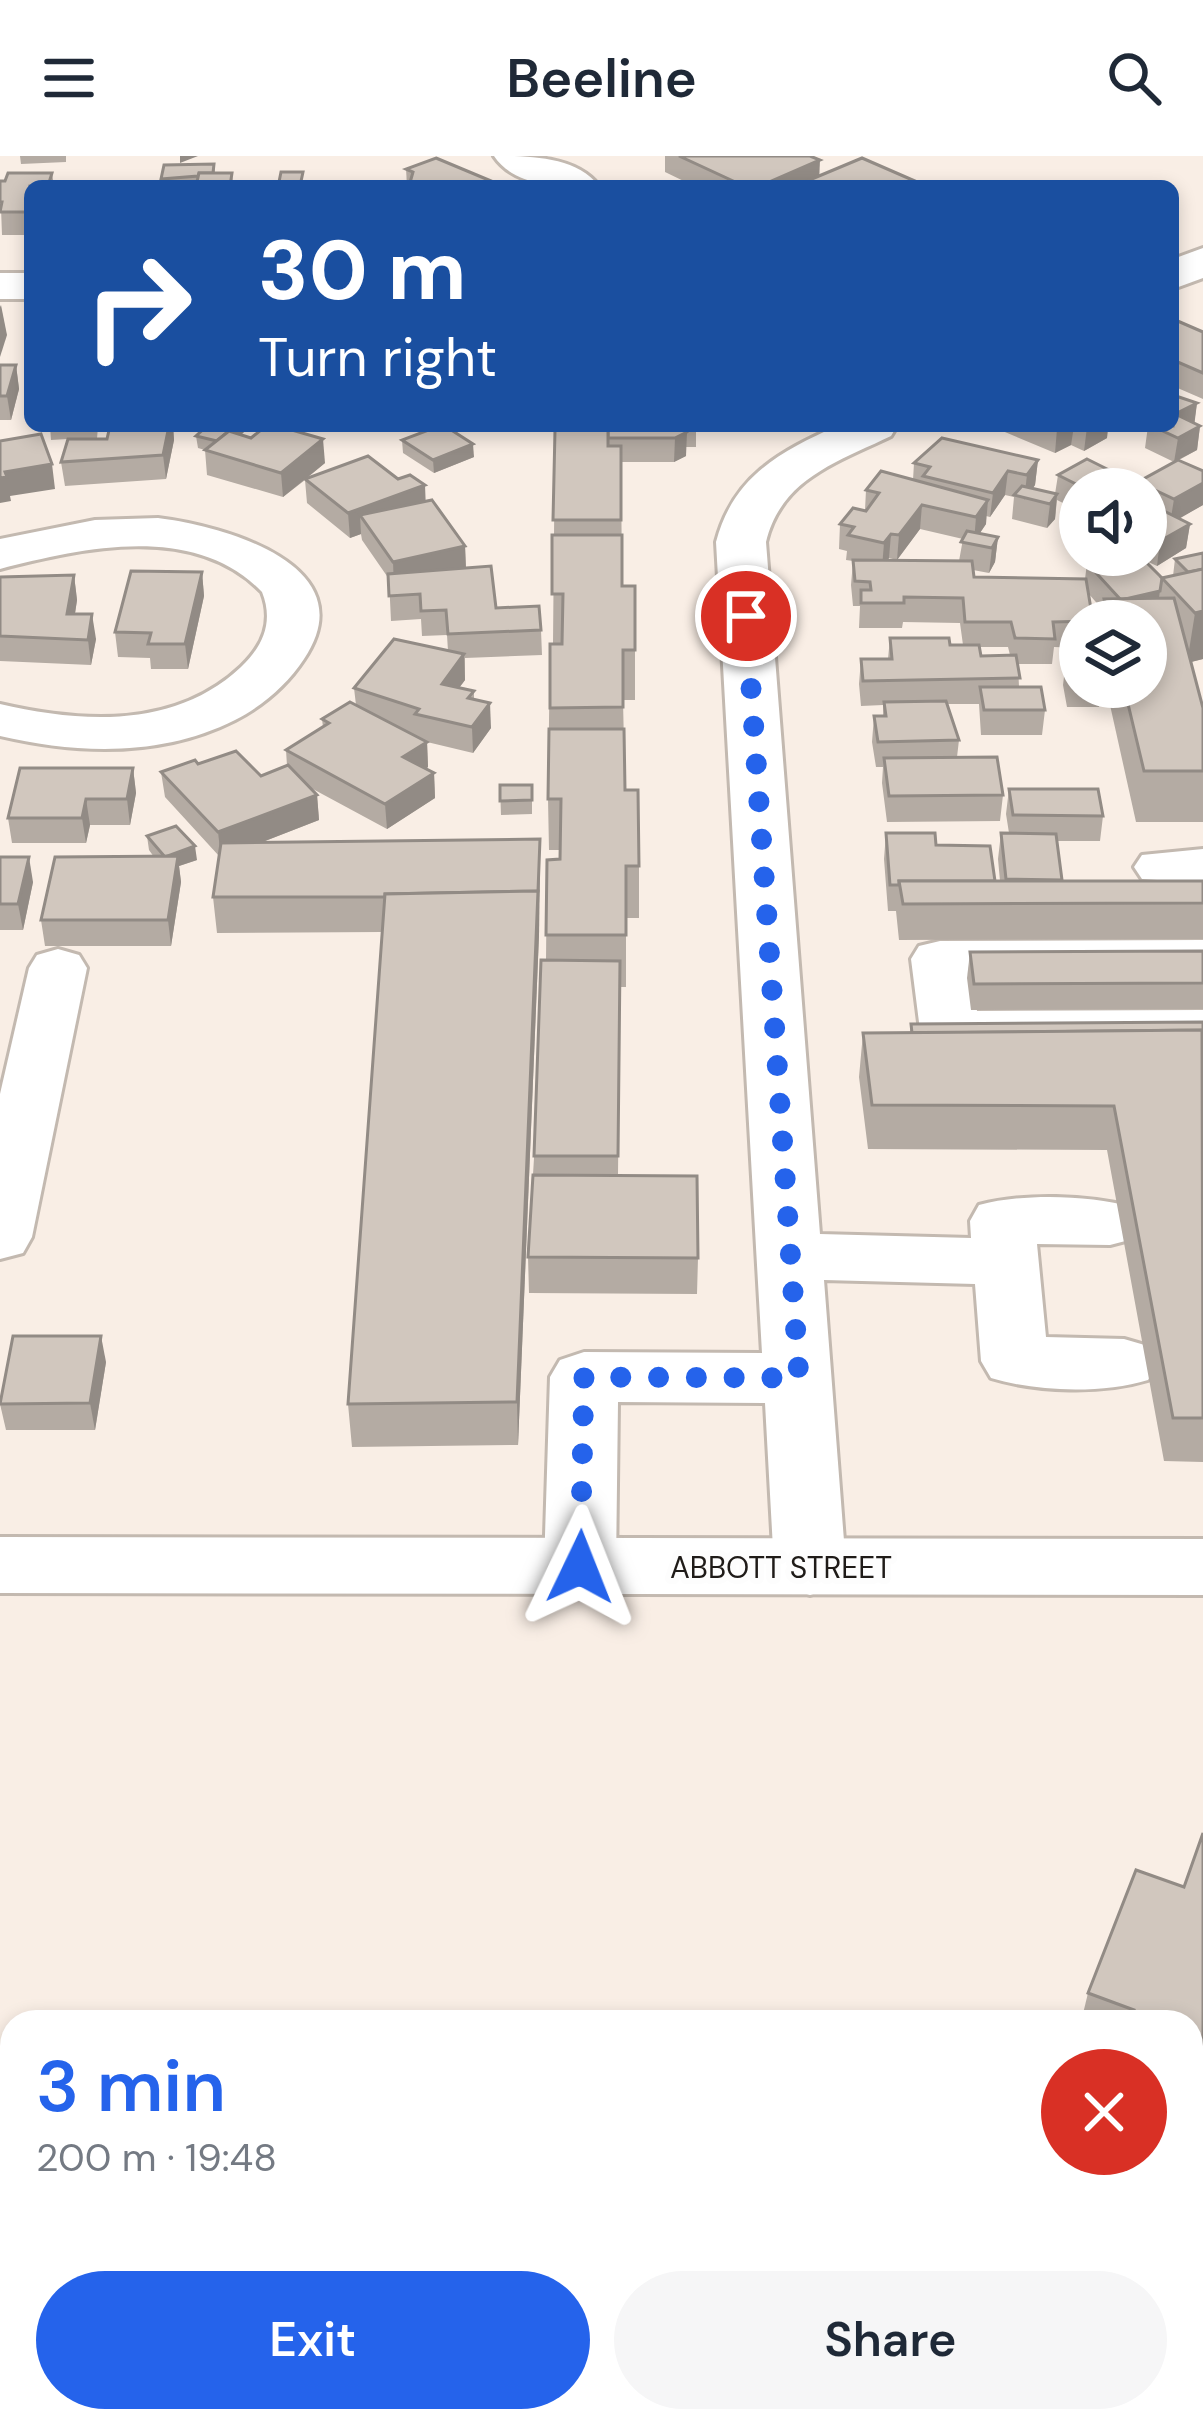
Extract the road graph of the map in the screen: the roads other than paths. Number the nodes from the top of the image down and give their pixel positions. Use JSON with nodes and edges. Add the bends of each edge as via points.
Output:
{"nodes":[{"id":1,"x":514,"y":156,"type":"edge"},
{"id":2,"x":565,"y":180,"type":"edge"},
{"id":3,"x":863,"y":432,"type":"edge"},
{"id":4,"x":0,"y":554,"type":"edge"},
{"id":5,"x":0,"y":720,"type":"edge"},
{"id":6,"x":1203,"y":958,"type":"edge"},
{"id":7,"x":58,"y":968,"type":"dead end"},
{"id":8,"x":1203,"y":1029,"type":"edge"},
{"id":9,"x":17,"y":1083,"type":"edge"},
{"id":10,"x":1109,"y":1223,"type":"dead end"},
{"id":11,"x":0,"y":1237,"type":"edge"},
{"id":12,"x":792,"y":1256,"type":"junction"},
{"id":13,"x":1005,"y":1262,"type":"junction"},
{"id":14,"x":1124,"y":1363,"type":"dead end"},
{"id":15,"x":799,"y":1378,"type":"junction"},
{"id":16,"x":0,"y":1565,"type":"edge"},
{"id":17,"x":580,"y":1567,"type":"junction"},
{"id":18,"x":809,"y":1567,"type":"junction"},
{"id":19,"x":1203,"y":1567,"type":"edge"}],
"edges":[{"from":1,"to":2,"type":"street"},
{"from":3,"to":12,"type":"street","via":[[766,484],[751,502],[741,542]]},
{"from":4,"to":5,"type":"street","via":[[106,531],[212,542],[280,580],[293,628],[284,651],[237,697],[169,725],[62,734]]},
{"from":6,"to":8,"type":"street","via":[[940,959],[950,1030]]},
{"from":7,"to":9,"type":"street"},
{"from":9,"to":11,"type":"street"},
{"from":10,"to":13,"type":"street","via":[[1002,1221]]},
{"from":12,"to":13,"type":"street"},
{"from":12,"to":15,"type":"street"},
{"from":13,"to":14,"type":"street","via":[[1015,1361]]},
{"from":15,"to":17,"type":"street","via":[[584,1377]]},
{"from":15,"to":18,"type":"street"},
{"from":16,"to":17,"type":"street","name":"ABBOTT STREET"},
{"from":17,"to":18,"type":"street","name":"ABBOTT STREET"},
{"from":18,"to":19,"type":"street","name":"ABBOTT STREET"}]}
